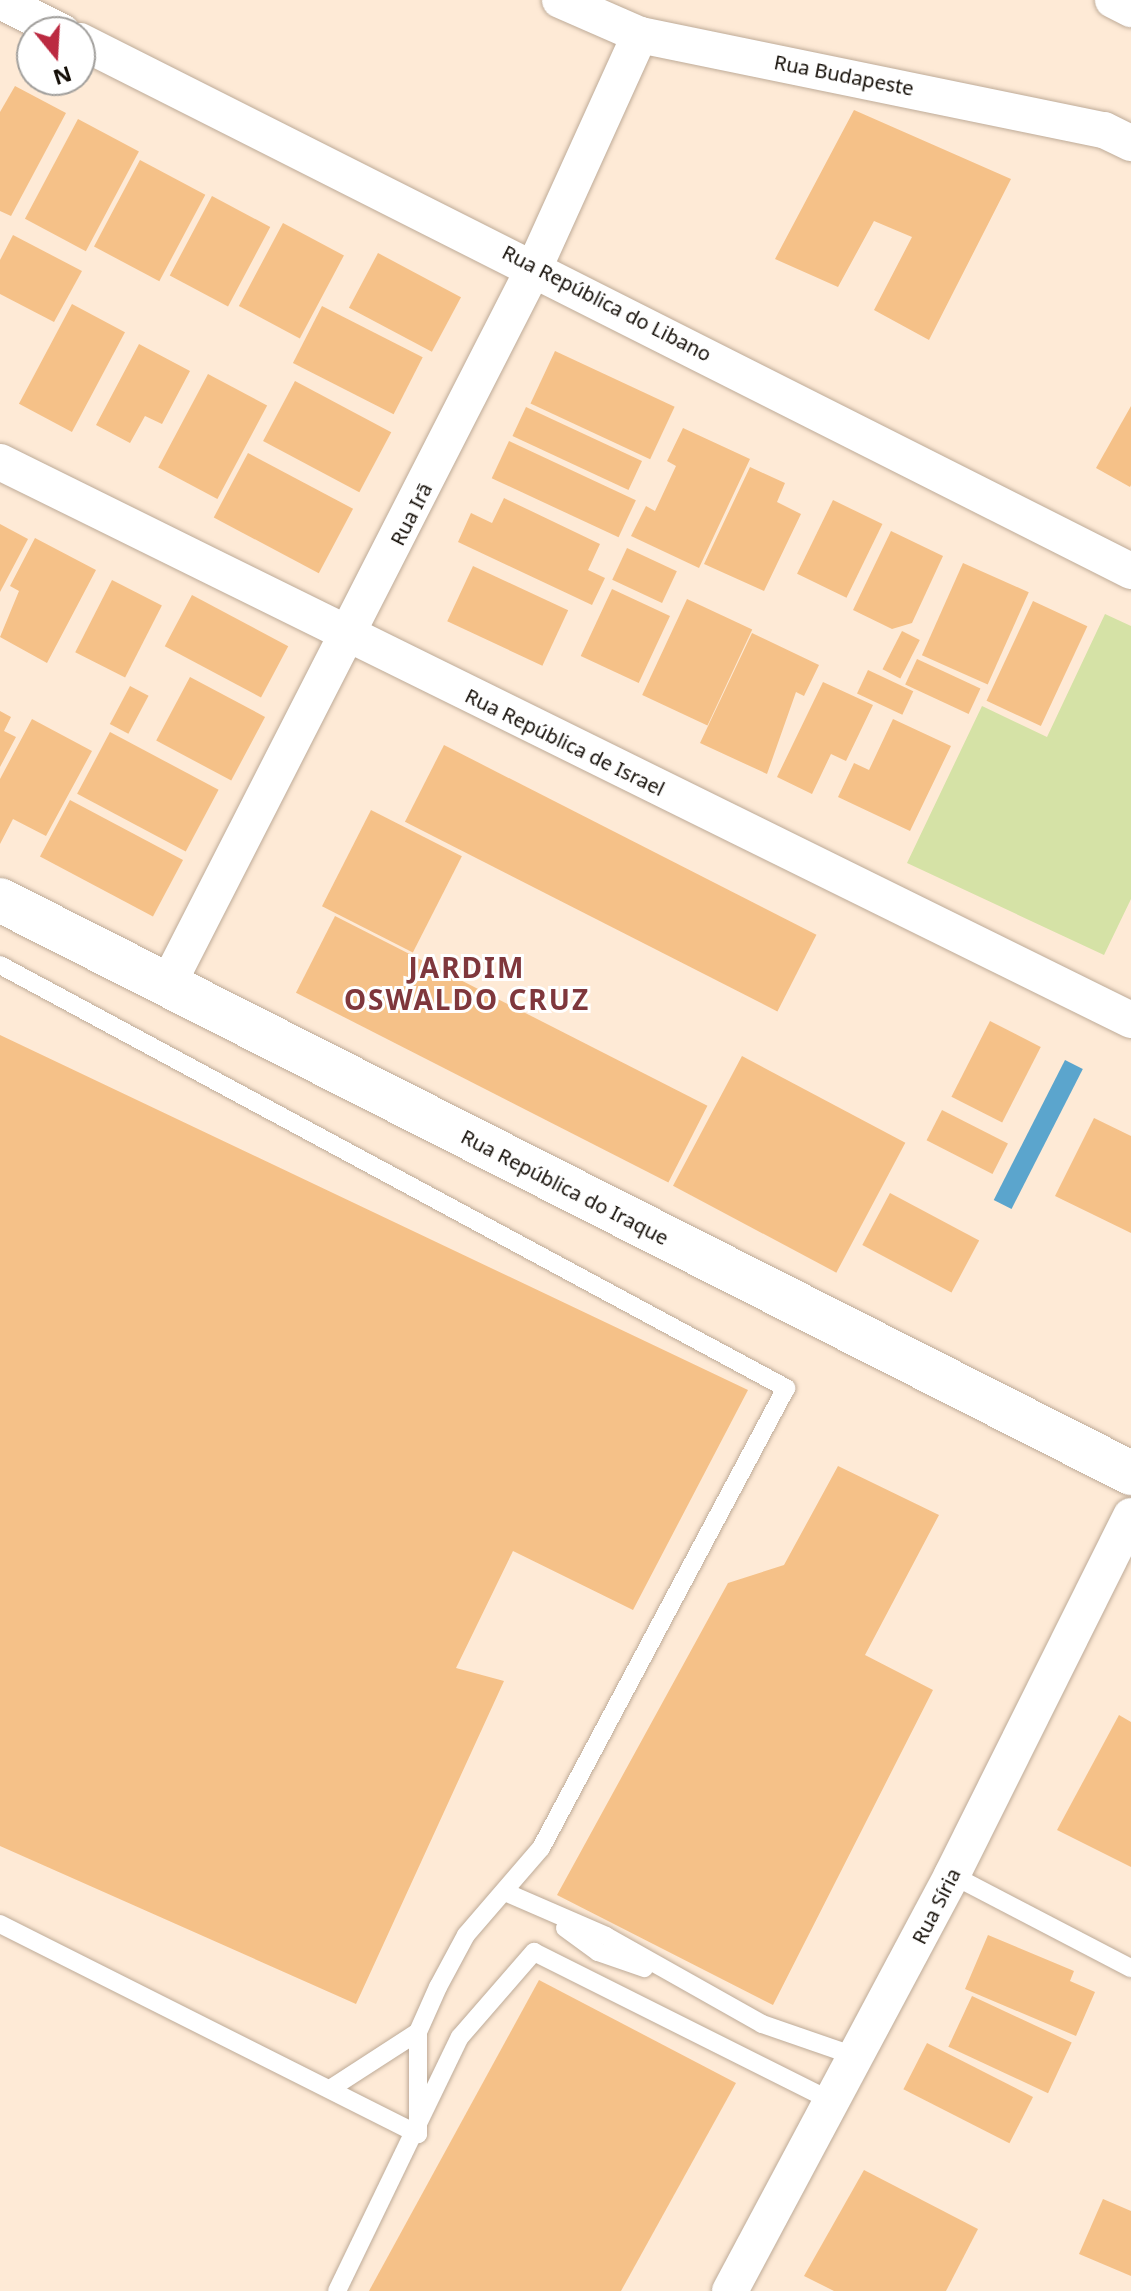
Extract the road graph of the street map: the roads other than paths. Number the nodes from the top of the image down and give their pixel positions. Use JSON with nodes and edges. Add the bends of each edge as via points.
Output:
{"nodes":[{"id":1,"x":560,"y":0,"type":"edge"},
{"id":2,"x":1113,"y":0,"type":"edge"},
{"id":3,"x":0,"y":1,"type":"edge"},
{"id":4,"x":1131,"y":9,"type":"edge"},
{"id":5,"x":30,"y":16,"type":"edge"},
{"id":6,"x":640,"y":35,"type":"junction"},
{"id":7,"x":96,"y":49,"type":"edge"},
{"id":8,"x":1131,"y":143,"type":"edge"},
{"id":9,"x":535,"y":266,"type":"junction"},
{"id":10,"x":0,"y":462,"type":"edge"},
{"id":11,"x":1131,"y":571,"type":"edge"},
{"id":12,"x":350,"y":636,"type":"junction"},
{"id":13,"x":0,"y":900,"type":"edge"},
{"id":14,"x":0,"y":965,"type":"edge"},
{"id":15,"x":167,"y":986,"type":"junction"},
{"id":16,"x":1131,"y":1020,"type":"edge"},
{"id":17,"x":1131,"y":1473,"type":"edge"},
{"id":18,"x":1131,"y":1516,"type":"edge"},
{"id":19,"x":952,"y":1875,"type":"junction"},
{"id":20,"x":505,"y":1892,"type":"junction"},
{"id":21,"x":0,"y":1924,"type":"edge"},
{"id":22,"x":1131,"y":1968,"type":"edge"},
{"id":23,"x":418,"y":2032,"type":"junction"},
{"id":24,"x":858,"y":2057,"type":"junction"},
{"id":25,"x":333,"y":2087,"type":"junction"},
{"id":26,"x":833,"y":2102,"type":"junction"},
{"id":27,"x":418,"y":2134,"type":"junction"},
{"id":28,"x":337,"y":2291,"type":"edge"},
{"id":29,"x":730,"y":2291,"type":"edge"}],
"edges":[{"from":1,"to":6,"type":"street","name":"Rua Budapeste"},
{"from":2,"to":4,"type":"street"},
{"from":3,"to":5,"type":"street"},
{"from":6,"to":8,"type":"street","name":"Rua Budapeste","via":[[1104,130]]},
{"from":6,"to":9,"type":"street","name":"Rua Irã"},
{"from":7,"to":9,"type":"street","name":"Rua República do Libano"},
{"from":9,"to":11,"type":"street","name":"Rua República do Libano"},
{"from":9,"to":12,"type":"street","name":"Rua Irã"},
{"from":10,"to":12,"type":"street","name":"Rua República de Israel"},
{"from":12,"to":15,"type":"street","name":"Rua Irã"},
{"from":12,"to":16,"type":"street","name":"Rua República de Israel"},
{"from":13,"to":15,"type":"street","name":"Rua República do Iraque"},
{"from":14,"to":20,"type":"lane","via":[[786,1388],[541,1848]]},
{"from":15,"to":17,"type":"street","name":"Rua República do Iraque"},
{"from":18,"to":19,"type":"street","name":"Rua Síria"},
{"from":19,"to":22,"type":"lane"},
{"from":19,"to":24,"type":"street","name":"Rua Síria"},
{"from":20,"to":23,"type":"lane","via":[[466,1935]]},
{"from":20,"to":24,"type":"lane","via":[[606,1936],[762,2024]]},
{"from":21,"to":25,"type":"lane"},
{"from":23,"to":25,"type":"lane"},
{"from":23,"to":27,"type":"lane"},
{"from":24,"to":26,"type":"street","name":"Rua Síria"},
{"from":25,"to":27,"type":"lane"},
{"from":26,"to":27,"type":"lane","via":[[534,1952],[460,2037]]},
{"from":26,"to":29,"type":"street","name":"Rua Síria"},
{"from":27,"to":28,"type":"lane"}]}
